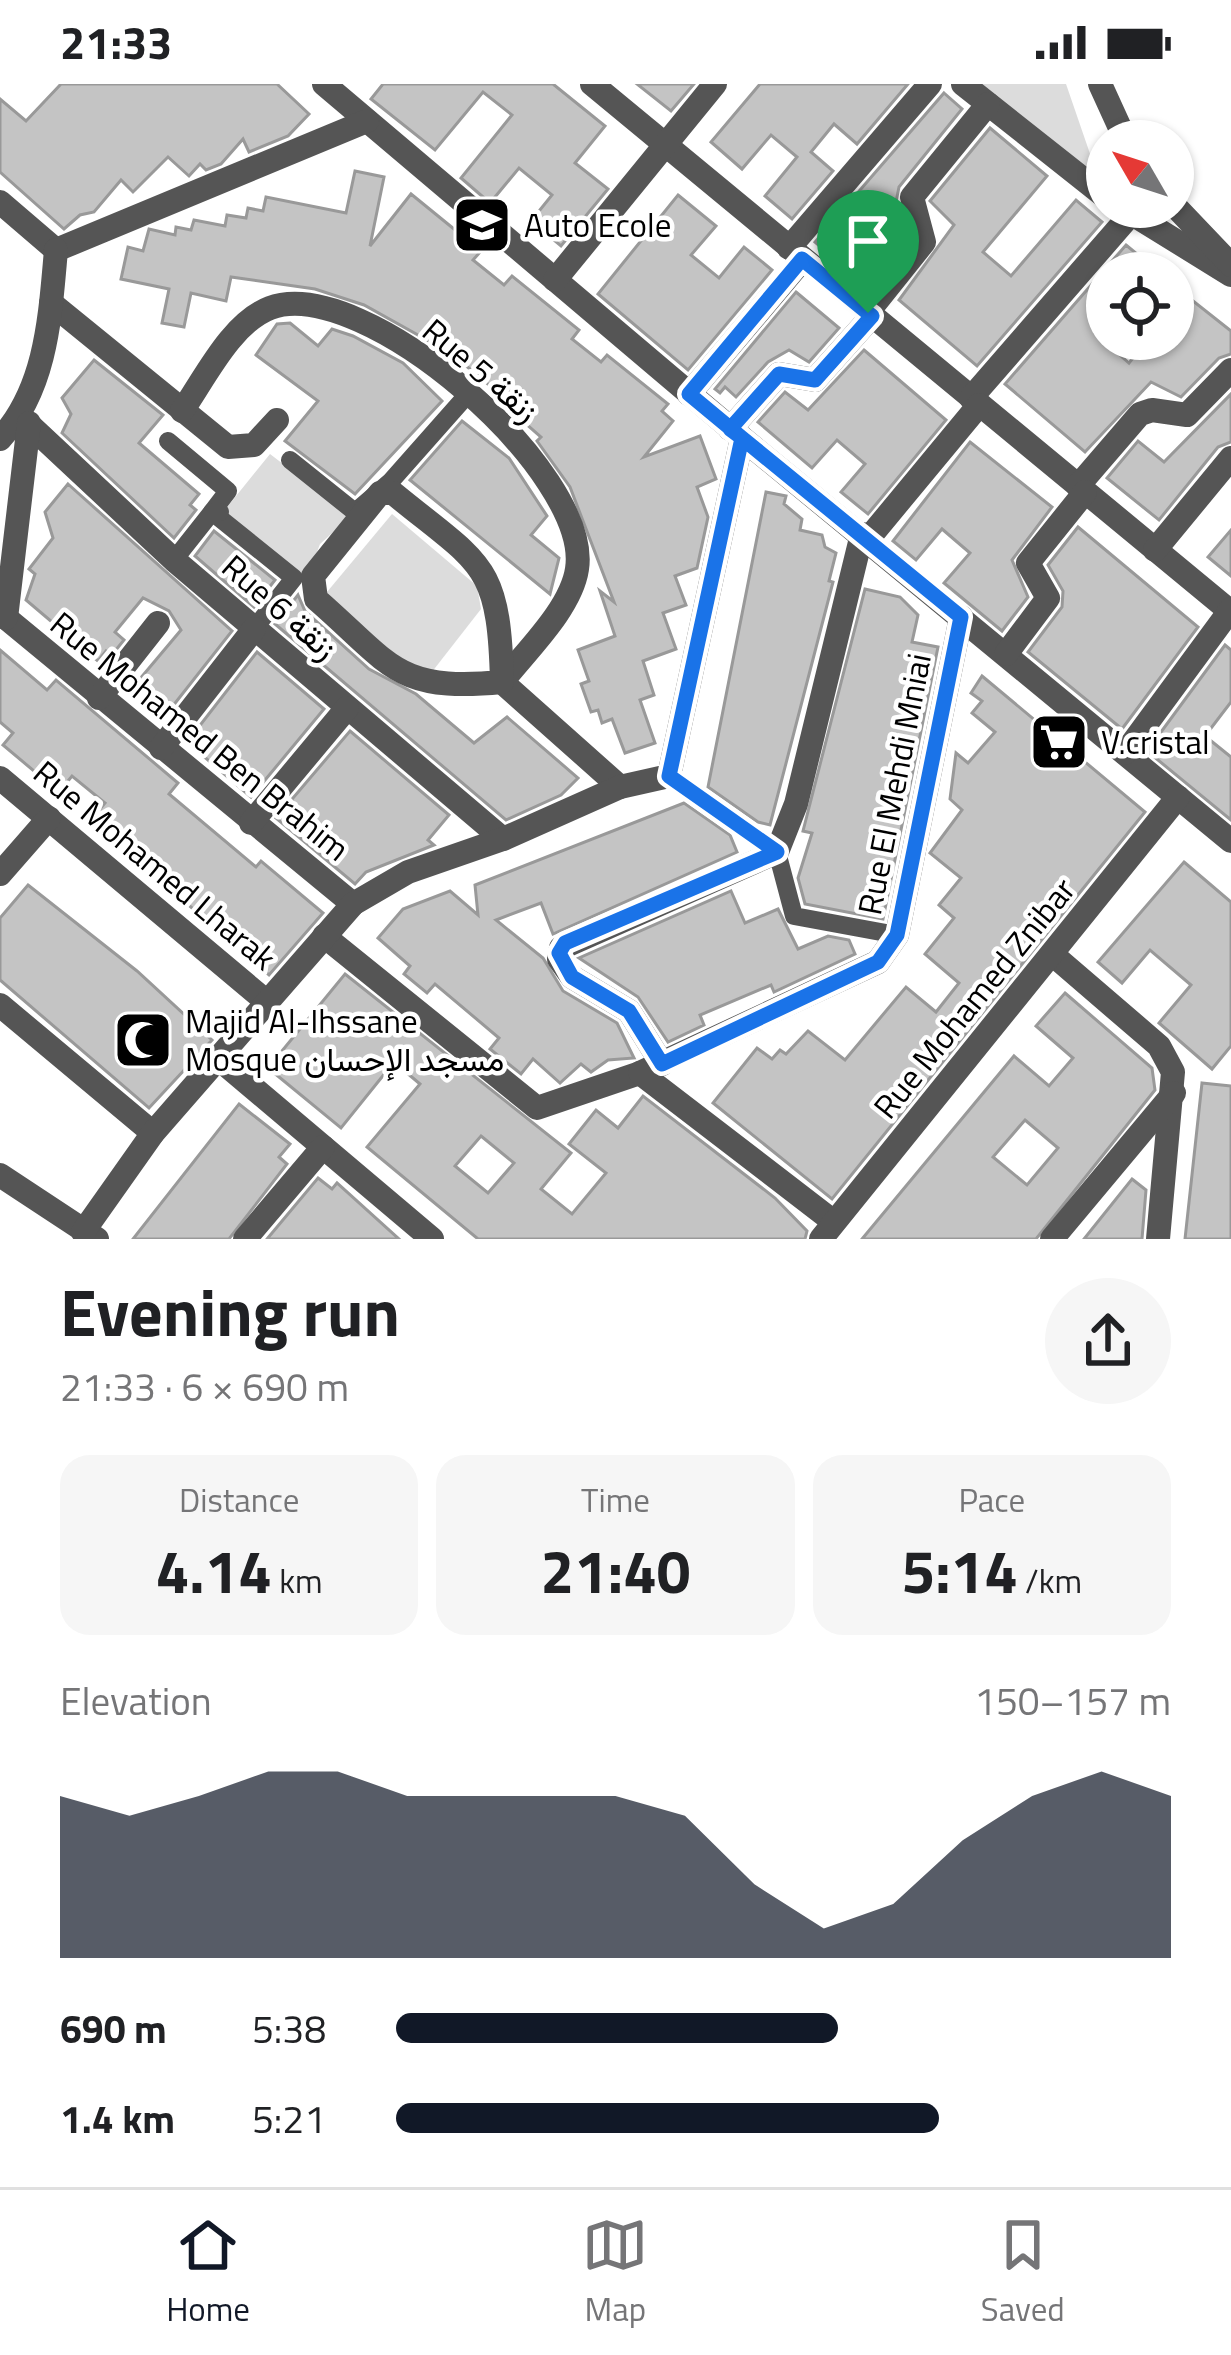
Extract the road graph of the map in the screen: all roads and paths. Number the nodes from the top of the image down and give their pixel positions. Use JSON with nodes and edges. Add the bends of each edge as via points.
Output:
{"nodes":[{"id":1,"x":324,"y":84,"type":"edge"},
{"id":2,"x":592,"y":84,"type":"edge"},
{"id":3,"x":715,"y":84,"type":"edge"},
{"id":4,"x":930,"y":84,"type":"edge"},
{"id":5,"x":963,"y":84,"type":"edge"},
{"id":6,"x":1100,"y":84,"type":"edge"},
{"id":7,"x":988,"y":104,"type":"junction"},
{"id":8,"x":1116,"y":120,"type":"edge"},
{"id":9,"x":367,"y":121,"type":"junction"},
{"id":10,"x":663,"y":144,"type":"junction"},
{"id":11,"x":1086,"y":181,"type":"edge"},
{"id":12,"x":0,"y":202,"type":"edge"},
{"id":13,"x":1194,"y":227,"type":"edge"},
{"id":14,"x":1112,"y":228,"type":"edge"},
{"id":15,"x":1155,"y":228,"type":"edge"},
{"id":16,"x":56,"y":250,"type":"junction"},
{"id":17,"x":796,"y":253,"type":"junction"},
{"id":18,"x":1231,"y":265,"type":"edge"},
{"id":19,"x":1231,"y":275,"type":"edge"},
{"id":20,"x":555,"y":280,"type":"junction"},
{"id":21,"x":51,"y":303,"type":"junction"},
{"id":22,"x":870,"y":314,"type":"junction"},
{"id":23,"x":1231,"y":370,"type":"edge"},
{"id":24,"x":468,"y":394,"type":"junction"},
{"id":25,"x":689,"y":394,"type":"junction"},
{"id":26,"x":975,"y":401,"type":"junction"},
{"id":27,"x":182,"y":411,"type":"junction"},
{"id":28,"x":25,"y":420,"type":"junction"},
{"id":29,"x":277,"y":420,"type":"dead end"},
{"id":30,"x":736,"y":433,"type":"junction"},
{"id":31,"x":0,"y":440,"type":"edge"},
{"id":32,"x":168,"y":441,"type":"dead end"},
{"id":33,"x":1231,"y":458,"type":"edge"},
{"id":34,"x":290,"y":460,"type":"dead end"},
{"id":35,"x":1082,"y":489,"type":"junction"},
{"id":36,"x":216,"y":512,"type":"junction"},
{"id":37,"x":865,"y":537,"type":"junction"},
{"id":38,"x":1155,"y":550,"type":"junction"},
{"id":39,"x":174,"y":560,"type":"junction"},
{"id":40,"x":1230,"y":611,"type":"edge"},
{"id":41,"x":3,"y":616,"type":"edge"},
{"id":42,"x":961,"y":617,"type":"junction"},
{"id":43,"x":158,"y":623,"type":"dead end"},
{"id":44,"x":254,"y":629,"type":"junction"},
{"id":45,"x":1006,"y":654,"type":"junction"},
{"id":46,"x":502,"y":682,"type":"junction"},
{"id":47,"x":98,"y":698,"type":"junction"},
{"id":48,"x":346,"y":708,"type":"junction"},
{"id":49,"x":161,"y":748,"type":"junction"},
{"id":50,"x":1125,"y":753,"type":"junction"},
{"id":51,"x":669,"y":776,"type":"junction"},
{"id":52,"x":0,"y":778,"type":"edge"},
{"id":53,"x":620,"y":787,"type":"junction"},
{"id":54,"x":1178,"y":797,"type":"junction"},
{"id":55,"x":49,"y":818,"type":"junction"},
{"id":56,"x":251,"y":823,"type":"junction"},
{"id":57,"x":503,"y":839,"type":"junction"},
{"id":58,"x":1231,"y":841,"type":"edge"},
{"id":59,"x":777,"y":852,"type":"junction"},
{"id":60,"x":0,"y":874,"type":"edge"},
{"id":61,"x":353,"y":904,"type":"junction"},
{"id":62,"x":897,"y":935,"type":"junction"},
{"id":63,"x":324,"y":936,"type":"junction"},
{"id":64,"x":1052,"y":954,"type":"junction"},
{"id":65,"x":267,"y":1002,"type":"junction"},
{"id":66,"x":0,"y":1005,"type":"edge"},
{"id":67,"x":219,"y":1059,"type":"junction"},
{"id":68,"x":651,"y":1069,"type":"junction"},
{"id":69,"x":1175,"y":1091,"type":"junction"},
{"id":70,"x":153,"y":1133,"type":"junction"},
{"id":71,"x":323,"y":1147,"type":"junction"},
{"id":72,"x":0,"y":1175,"type":"edge"},
{"id":73,"x":827,"y":1231,"type":"edge"},
{"id":74,"x":90,"y":1236,"type":"edge"},
{"id":75,"x":245,"y":1239,"type":"edge"},
{"id":76,"x":432,"y":1239,"type":"edge"},
{"id":77,"x":1052,"y":1239,"type":"edge"},
{"id":78,"x":1158,"y":1239,"type":"edge"}],
"edges":[{"from":1,"to":9,"type":"street"},
{"from":2,"to":10,"type":"street"},
{"from":3,"to":10,"type":"street"},
{"from":4,"to":17,"type":"street"},
{"from":5,"to":7,"type":"street"},
{"from":6,"to":8,"type":"street"},
{"from":7,"to":11,"type":"street"},
{"from":7,"to":22,"type":"street","via":[[912,197],[924,242]]},
{"from":9,"to":16,"type":"street"},
{"from":9,"to":20,"type":"street"},
{"from":10,"to":17,"type":"street"},
{"from":10,"to":20,"type":"street"},
{"from":12,"to":16,"type":"street"},
{"from":13,"to":18,"type":"street"},
{"from":14,"to":26,"type":"street"},
{"from":15,"to":19,"type":"street"},
{"from":16,"to":21,"type":"street","name":"Rue Mohamed Ben Brahim"},
{"from":17,"to":22,"type":"street"},
{"from":17,"to":25,"type":"street"},
{"from":20,"to":25,"type":"street"},
{"from":21,"to":27,"type":"street"},
{"from":21,"to":28,"type":"street","name":"Rue Mohamed Ben Brahim"},
{"from":22,"to":26,"type":"street"},
{"from":22,"to":30,"type":"street","via":[[815,380],[779,374]]},
{"from":23,"to":35,"type":"street","via":[[1187,415],[1140,415]]},
{"from":24,"to":27,"type":"street","name":"Rue 5 زنقة","via":[[370,323],[284,305],[242,328]]},
{"from":24,"to":34,"type":"street","via":[[355,512]]},
{"from":24,"to":46,"type":"street","name":"Rue 5 زنقة","via":[[537,464],[576,536],[578,570],[566,596]]},
{"from":25,"to":30,"type":"street"},
{"from":26,"to":35,"type":"street"},
{"from":26,"to":37,"type":"street"},
{"from":27,"to":29,"type":"street","via":[[214,440],[239,449]]},
{"from":28,"to":31,"type":"street"},
{"from":28,"to":39,"type":"street","name":"Rue 6 زنقة"},
{"from":28,"to":41,"type":"street","name":"Rue Mohamed Ben Brahim"},
{"from":30,"to":37,"type":"street"},
{"from":30,"to":51,"type":"street"},
{"from":32,"to":36,"type":"street","via":[[228,491]]},
{"from":33,"to":38,"type":"street"},
{"from":35,"to":38,"type":"street"},
{"from":35,"to":45,"type":"street","via":[[1028,563],[1048,598]]},
{"from":36,"to":39,"type":"street"},
{"from":36,"to":44,"type":"street","via":[[293,578]]},
{"from":37,"to":42,"type":"street"},
{"from":37,"to":59,"type":"street"},
{"from":38,"to":40,"type":"street"},
{"from":39,"to":44,"type":"street","name":"Rue 6 زنقة"},
{"from":40,"to":50,"type":"street"},
{"from":41,"to":47,"type":"street","name":"Rue Mohamed Ben Brahim"},
{"from":42,"to":45,"type":"street"},
{"from":42,"to":62,"type":"street","name":"Rue El Mehdi Mniai"},
{"from":43,"to":47,"type":"street"},
{"from":44,"to":48,"type":"street","name":"Rue 6 زنقة"},
{"from":44,"to":49,"type":"street"},
{"from":45,"to":50,"type":"street"},
{"from":46,"to":46,"type":"street","via":[[500,610],[488,579],[393,493],[380,493],[313,576],[316,599],[406,677],[444,687]]},
{"from":46,"to":53,"type":"street"},
{"from":47,"to":49,"type":"street","name":"Rue Mohamed Ben Brahim"},
{"from":48,"to":56,"type":"street"},
{"from":48,"to":57,"type":"street","name":"Rue 6 زنقة"},
{"from":49,"to":56,"type":"street","name":"Rue Mohamed Ben Brahim"},
{"from":50,"to":54,"type":"street"},
{"from":51,"to":53,"type":"street"},
{"from":51,"to":59,"type":"street"},
{"from":52,"to":55,"type":"street","name":"Rue Mohamed Lharak"},
{"from":53,"to":57,"type":"street"},
{"from":54,"to":58,"type":"street"},
{"from":54,"to":64,"type":"street","name":"Rue Mohamed Znibar"},
{"from":55,"to":60,"type":"street"},
{"from":55,"to":65,"type":"street","name":"Rue Mohamed Lharak"},
{"from":56,"to":61,"type":"street","name":"Rue Mohamed Ben Brahim"},
{"from":57,"to":61,"type":"street","via":[[408,872]]},
{"from":59,"to":62,"type":"street","via":[[794,916]]},
{"from":59,"to":68,"type":"street","via":[[561,948],[572,977],[629,1011]]},
{"from":61,"to":63,"type":"street"},
{"from":62,"to":68,"type":"street","name":"Rue El Mehdi Mniai","via":[[878,962]]},
{"from":63,"to":65,"type":"street"},
{"from":63,"to":68,"type":"street","name":"Rue El Mehdi Mniai","via":[[537,1108]]},
{"from":64,"to":69,"type":"street","via":[[1159,1046]]},
{"from":64,"to":73,"type":"street","name":"Rue Mohamed Znibar"},
{"from":65,"to":67,"type":"street"},
{"from":66,"to":70,"type":"street"},
{"from":67,"to":70,"type":"street"},
{"from":67,"to":71,"type":"street"},
{"from":68,"to":73,"type":"street"},
{"from":69,"to":77,"type":"street"},
{"from":69,"to":78,"type":"street"},
{"from":70,"to":74,"type":"street"},
{"from":71,"to":75,"type":"street"},
{"from":71,"to":76,"type":"street"},
{"from":72,"to":74,"type":"street"}]}
